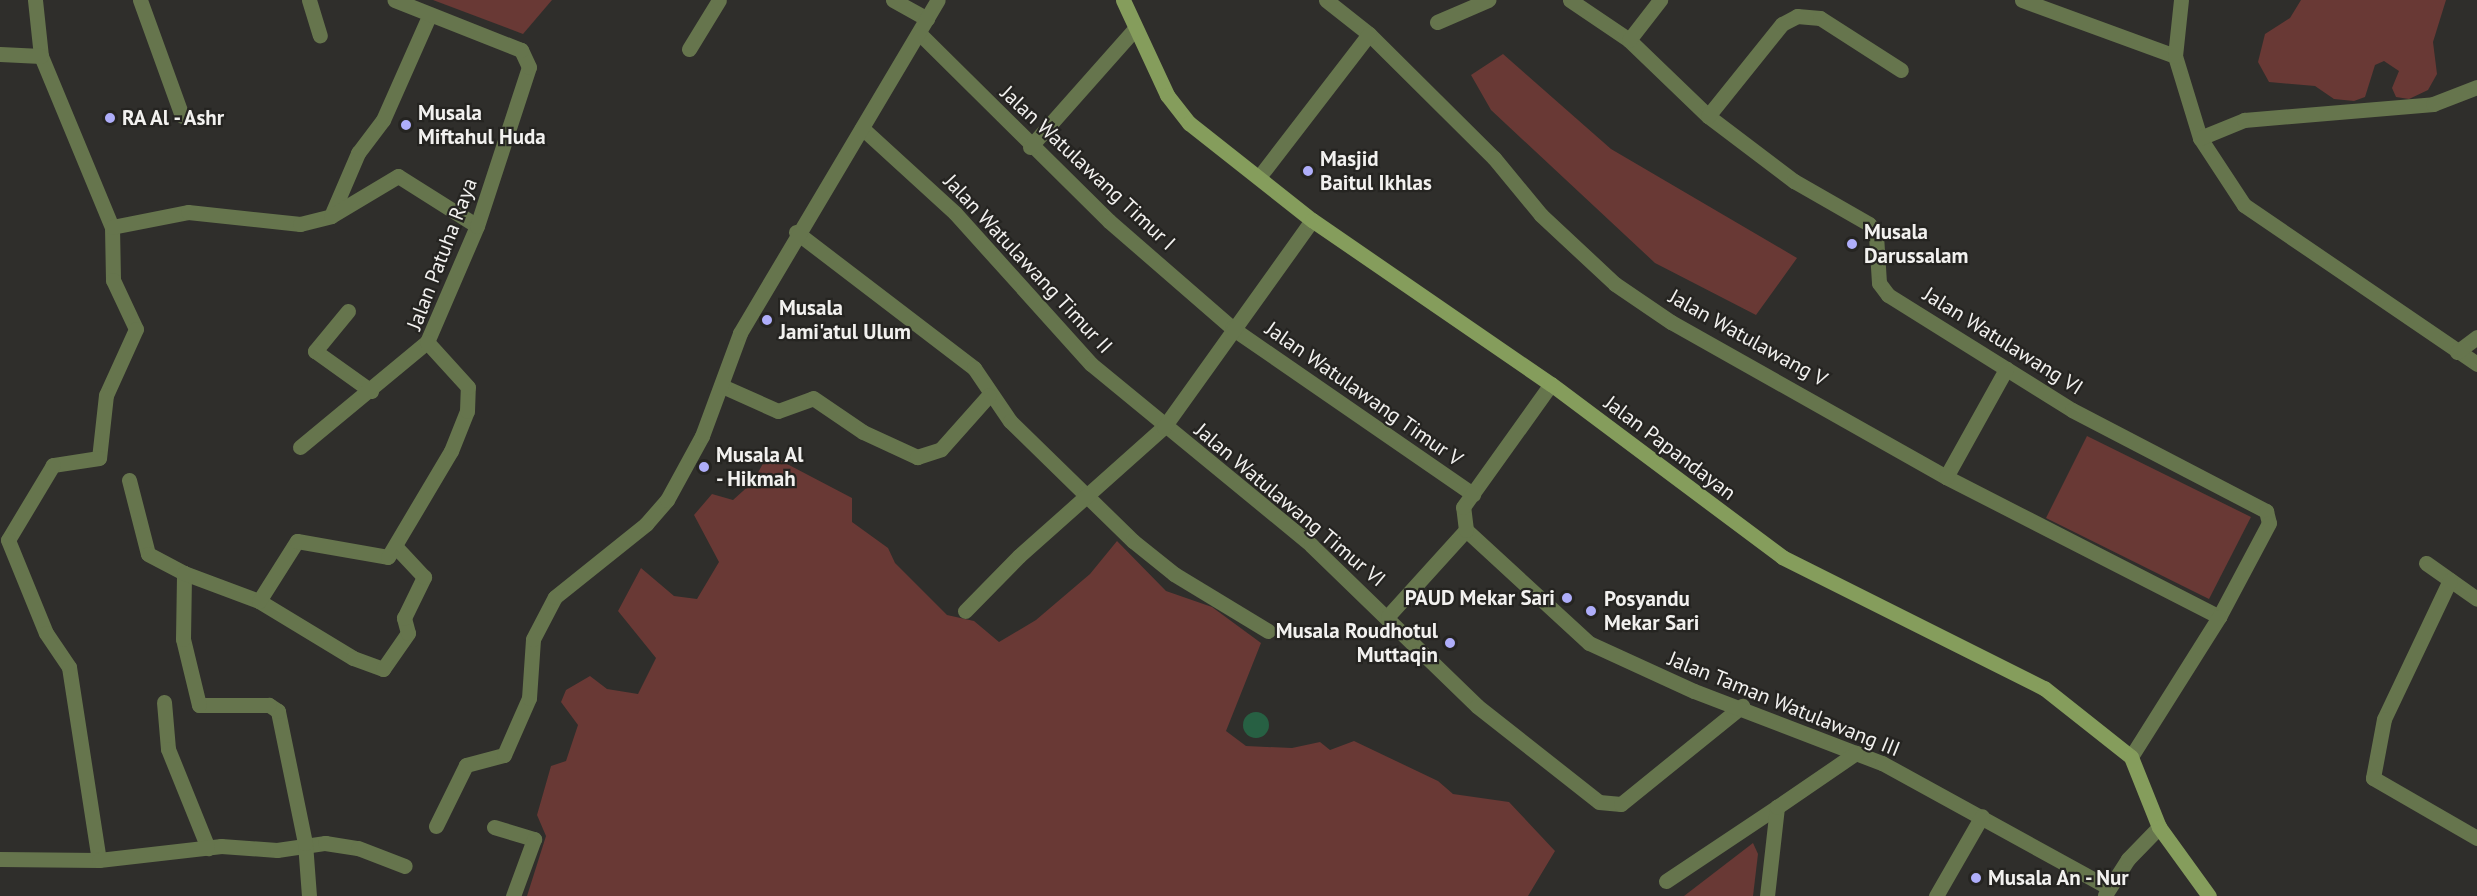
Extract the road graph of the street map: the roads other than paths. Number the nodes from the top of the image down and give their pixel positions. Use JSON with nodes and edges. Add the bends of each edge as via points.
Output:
{"nodes":[{"id":1,"x":35,"y":0,"type":"edge"},
{"id":2,"x":140,"y":0,"type":"edge"},
{"id":3,"x":309,"y":0,"type":"edge"},
{"id":4,"x":395,"y":0,"type":"edge"},
{"id":5,"x":719,"y":0,"type":"edge"},
{"id":6,"x":893,"y":0,"type":"edge"},
{"id":7,"x":938,"y":0,"type":"edge"},
{"id":8,"x":1123,"y":0,"type":"edge"},
{"id":9,"x":1326,"y":0,"type":"edge"},
{"id":10,"x":1488,"y":0,"type":"edge"},
{"id":11,"x":1570,"y":0,"type":"edge"},
{"id":12,"x":1660,"y":0,"type":"edge"},
{"id":13,"x":2022,"y":0,"type":"edge"},
{"id":14,"x":2181,"y":0,"type":"edge"},
{"id":15,"x":429,"y":15,"type":"junction"},
{"id":16,"x":927,"y":19,"type":"junction"},
{"id":17,"x":1437,"y":22,"type":"dead end"},
{"id":18,"x":1133,"y":31,"type":"junction"},
{"id":19,"x":1369,"y":34,"type":"junction"},
{"id":20,"x":320,"y":35,"type":"dead end"},
{"id":21,"x":921,"y":35,"type":"junction"},
{"id":22,"x":1629,"y":40,"type":"junction"},
{"id":23,"x":689,"y":49,"type":"dead end"},
{"id":24,"x":0,"y":54,"type":"edge"},
{"id":25,"x":41,"y":56,"type":"junction"},
{"id":26,"x":2175,"y":56,"type":"junction"},
{"id":27,"x":1901,"y":70,"type":"dead end"},
{"id":28,"x":2477,"y":87,"type":"edge"},
{"id":29,"x":182,"y":116,"type":"dead end"},
{"id":30,"x":1708,"y":116,"type":"junction"},
{"id":31,"x":862,"y":128,"type":"junction"},
{"id":32,"x":2200,"y":138,"type":"junction"},
{"id":33,"x":1030,"y":147,"type":"junction"},
{"id":34,"x":1259,"y":177,"type":"junction"},
{"id":35,"x":331,"y":216,"type":"junction"},
{"id":36,"x":1312,"y":220,"type":"junction"},
{"id":37,"x":477,"y":226,"type":"junction"},
{"id":38,"x":112,"y":227,"type":"junction"},
{"id":39,"x":796,"y":232,"type":"junction"},
{"id":40,"x":348,"y":311,"type":"dead end"},
{"id":41,"x":1232,"y":328,"type":"junction"},
{"id":42,"x":2477,"y":336,"type":"edge"},
{"id":43,"x":427,"y":342,"type":"junction"},
{"id":44,"x":2457,"y":352,"type":"junction"},
{"id":45,"x":2477,"y":364,"type":"edge"},
{"id":46,"x":2006,"y":369,"type":"junction"},
{"id":47,"x":1551,"y":384,"type":"junction"},
{"id":48,"x":722,"y":386,"type":"junction"},
{"id":49,"x":371,"y":391,"type":"junction"},
{"id":50,"x":989,"y":395,"type":"junction"},
{"id":51,"x":1164,"y":427,"type":"junction"},
{"id":52,"x":300,"y":447,"type":"dead end"},
{"id":53,"x":1946,"y":477,"type":"junction"},
{"id":54,"x":129,"y":480,"type":"dead end"},
{"id":55,"x":1473,"y":494,"type":"junction"},
{"id":56,"x":1085,"y":496,"type":"junction"},
{"id":57,"x":1466,"y":530,"type":"junction"},
{"id":58,"x":396,"y":548,"type":"junction"},
{"id":59,"x":2426,"y":563,"type":"dead end"},
{"id":60,"x":184,"y":573,"type":"junction"},
{"id":61,"x":2450,"y":580,"type":"junction"},
{"id":62,"x":2477,"y":599,"type":"edge"},
{"id":63,"x":259,"y":601,"type":"junction"},
{"id":64,"x":965,"y":611,"type":"dead end"},
{"id":65,"x":1388,"y":616,"type":"junction"},
{"id":66,"x":2219,"y":617,"type":"junction"},
{"id":67,"x":1268,"y":631,"type":"dead end"},
{"id":68,"x":164,"y":702,"type":"dead end"},
{"id":69,"x":1742,"y":706,"type":"junction"},
{"id":70,"x":1856,"y":753,"type":"junction"},
{"id":71,"x":2131,"y":757,"type":"junction"},
{"id":72,"x":1778,"y":807,"type":"junction"},
{"id":73,"x":1982,"y":816,"type":"junction"},
{"id":74,"x":436,"y":826,"type":"dead end"},
{"id":75,"x":494,"y":827,"type":"dead end"},
{"id":76,"x":2159,"y":827,"type":"junction"},
{"id":77,"x":2477,"y":838,"type":"edge"},
{"id":78,"x":304,"y":843,"type":"junction"},
{"id":79,"x":208,"y":848,"type":"junction"},
{"id":80,"x":0,"y":859,"type":"edge"},
{"id":81,"x":99,"y":860,"type":"junction"},
{"id":82,"x":405,"y":866,"type":"dead end"},
{"id":83,"x":1666,"y":881,"type":"dead end"},
{"id":84,"x":2107,"y":892,"type":"edge"},
{"id":85,"x":309,"y":896,"type":"edge"},
{"id":86,"x":513,"y":896,"type":"edge"},
{"id":87,"x":1767,"y":896,"type":"edge"},
{"id":88,"x":1936,"y":896,"type":"edge"},
{"id":89,"x":2209,"y":896,"type":"edge"}],
"edges":[{"from":1,"to":25,"type":"street"},
{"from":2,"to":29,"type":"street"},
{"from":3,"to":20,"type":"street"},
{"from":4,"to":15,"type":"street","name":"Jalan Patuha Raya"},
{"from":5,"to":23,"type":"street"},
{"from":6,"to":16,"type":"street"},
{"from":7,"to":16,"type":"street"},
{"from":8,"to":18,"type":"main road","name":"Jalan Papandayan"},
{"from":9,"to":19,"type":"street","name":"Jalan Watulawang V"},
{"from":10,"to":17,"type":"street"},
{"from":11,"to":22,"type":"street","name":"Jalan Watulawang VI"},
{"from":12,"to":22,"type":"street"},
{"from":13,"to":26,"type":"street"},
{"from":14,"to":26,"type":"street"},
{"from":15,"to":35,"type":"street","via":[[396,94],[358,153]]},
{"from":15,"to":37,"type":"street","name":"Jalan Patuha Raya","via":[[527,56],[529,67]]},
{"from":16,"to":21,"type":"street"},
{"from":18,"to":33,"type":"street"},
{"from":18,"to":34,"type":"main road","name":"Jalan Papandayan","via":[[1188,123]]},
{"from":19,"to":34,"type":"street"},
{"from":19,"to":53,"type":"street","name":"Jalan Watulawang V","via":[[1494,158],[1541,215],[1615,284],[1671,322]]},
{"from":21,"to":31,"type":"street"},
{"from":21,"to":33,"type":"street","name":"Jalan Watulawang Timur I"},
{"from":22,"to":30,"type":"street","name":"Jalan Watulawang VI"},
{"from":24,"to":25,"type":"street"},
{"from":25,"to":38,"type":"street"},
{"from":26,"to":32,"type":"street"},
{"from":27,"to":30,"type":"street","via":[[1820,18],[1797,16],[1782,24]]},
{"from":28,"to":32,"type":"street","via":[[2433,104],[2244,120]]},
{"from":30,"to":46,"type":"street","name":"Jalan Watulawang VI","via":[[1794,181],[1869,224],[1876,236],[1879,283],[1888,295]]},
{"from":31,"to":39,"type":"street"},
{"from":31,"to":51,"type":"street","name":"Jalan Watulawang Timur II","via":[[955,213],[1091,364]]},
{"from":32,"to":44,"type":"street","via":[[2244,205]]},
{"from":33,"to":41,"type":"street","name":"Jalan Watulawang Timur I"},
{"from":34,"to":36,"type":"main road","name":"Jalan Papandayan"},
{"from":35,"to":37,"type":"street","via":[[389,177],[398,176]]},
{"from":35,"to":38,"type":"street","via":[[300,224],[188,212]]},
{"from":36,"to":41,"type":"street"},
{"from":36,"to":47,"type":"main road","name":"Jalan Papandayan"},
{"from":37,"to":43,"type":"street","name":"Jalan Patuha Raya"},
{"from":38,"to":81,"type":"street","via":[[113,280],[136,328],[106,395],[99,458],[53,465],[8,540],[46,633],[69,668]]},
{"from":39,"to":48,"type":"street","via":[[740,333]]},
{"from":39,"to":50,"type":"street","via":[[974,368]]},
{"from":40,"to":49,"type":"street","via":[[315,351]]},
{"from":41,"to":51,"type":"street"},
{"from":41,"to":55,"type":"street","name":"Jalan Watulawang Timur V"},
{"from":42,"to":44,"type":"street"},
{"from":43,"to":49,"type":"street"},
{"from":43,"to":58,"type":"street","name":"Jalan Patuha Raya","via":[[468,387],[467,411],[451,451]]},
{"from":44,"to":45,"type":"street"},
{"from":46,"to":53,"type":"street"},
{"from":46,"to":66,"type":"street","name":"Jalan Watulawang VI","via":[[2072,410],[2255,503],[2270,517]]},
{"from":47,"to":55,"type":"street"},
{"from":47,"to":71,"type":"main road","name":"Jalan Papandayan","via":[[1782,557],[2044,688]]},
{"from":48,"to":50,"type":"street","via":[[778,411],[813,398],[862,432],[917,457],[941,449]]},
{"from":48,"to":74,"type":"street","via":[[702,436],[658,513],[555,597],[533,639],[529,698],[504,755],[466,765]]},
{"from":49,"to":52,"type":"street"},
{"from":50,"to":56,"type":"street"},
{"from":51,"to":56,"type":"street"},
{"from":51,"to":65,"type":"street","name":"Jalan Watulawang Timur VI"},
{"from":53,"to":66,"type":"street","name":"Jalan Watulawang V"},
{"from":54,"to":60,"type":"street","via":[[148,554]]},
{"from":55,"to":57,"type":"street","via":[[1463,507]]},
{"from":56,"to":64,"type":"street"},
{"from":56,"to":67,"type":"street","via":[[1174,574]]},
{"from":57,"to":65,"type":"street"},
{"from":57,"to":69,"type":"street","name":"Jalan Taman Watulawang III","via":[[1589,643],[1662,678]]},
{"from":58,"to":63,"type":"street","via":[[380,559],[297,541]]},
{"from":58,"to":63,"type":"street","via":[[424,577],[404,618],[408,633],[383,669],[353,658]]},
{"from":59,"to":61,"type":"street"},
{"from":60,"to":63,"type":"street"},
{"from":60,"to":78,"type":"street","via":[[183,639],[197,702],[202,707],[276,708]]},
{"from":61,"to":62,"type":"street"},
{"from":61,"to":77,"type":"street","via":[[2384,719],[2374,780]]},
{"from":65,"to":69,"type":"street","name":"Jalan Watulawang Timur VI","via":[[1477,706],[1609,806],[1621,804],[1682,759]]},
{"from":66,"to":71,"type":"street"},
{"from":68,"to":79,"type":"street","via":[[168,750]]},
{"from":69,"to":70,"type":"street","name":"Jalan Taman Watulawang III"},
{"from":70,"to":72,"type":"street"},
{"from":70,"to":73,"type":"street","name":"Jalan Taman Watulawang III"},
{"from":71,"to":76,"type":"main road","name":"Jalan Papandayan"},
{"from":72,"to":83,"type":"street"},
{"from":72,"to":87,"type":"street"},
{"from":73,"to":84,"type":"street","name":"Jalan Taman Watulawang III"},
{"from":73,"to":88,"type":"street"},
{"from":75,"to":86,"type":"street","via":[[534,839]]},
{"from":76,"to":84,"type":"street"},
{"from":76,"to":89,"type":"main road","name":"Jalan Papandayan"},
{"from":78,"to":79,"type":"street","via":[[277,850]]},
{"from":78,"to":82,"type":"street","via":[[358,848]]},
{"from":78,"to":85,"type":"street"},
{"from":79,"to":81,"type":"street"},
{"from":80,"to":81,"type":"street"}]}
